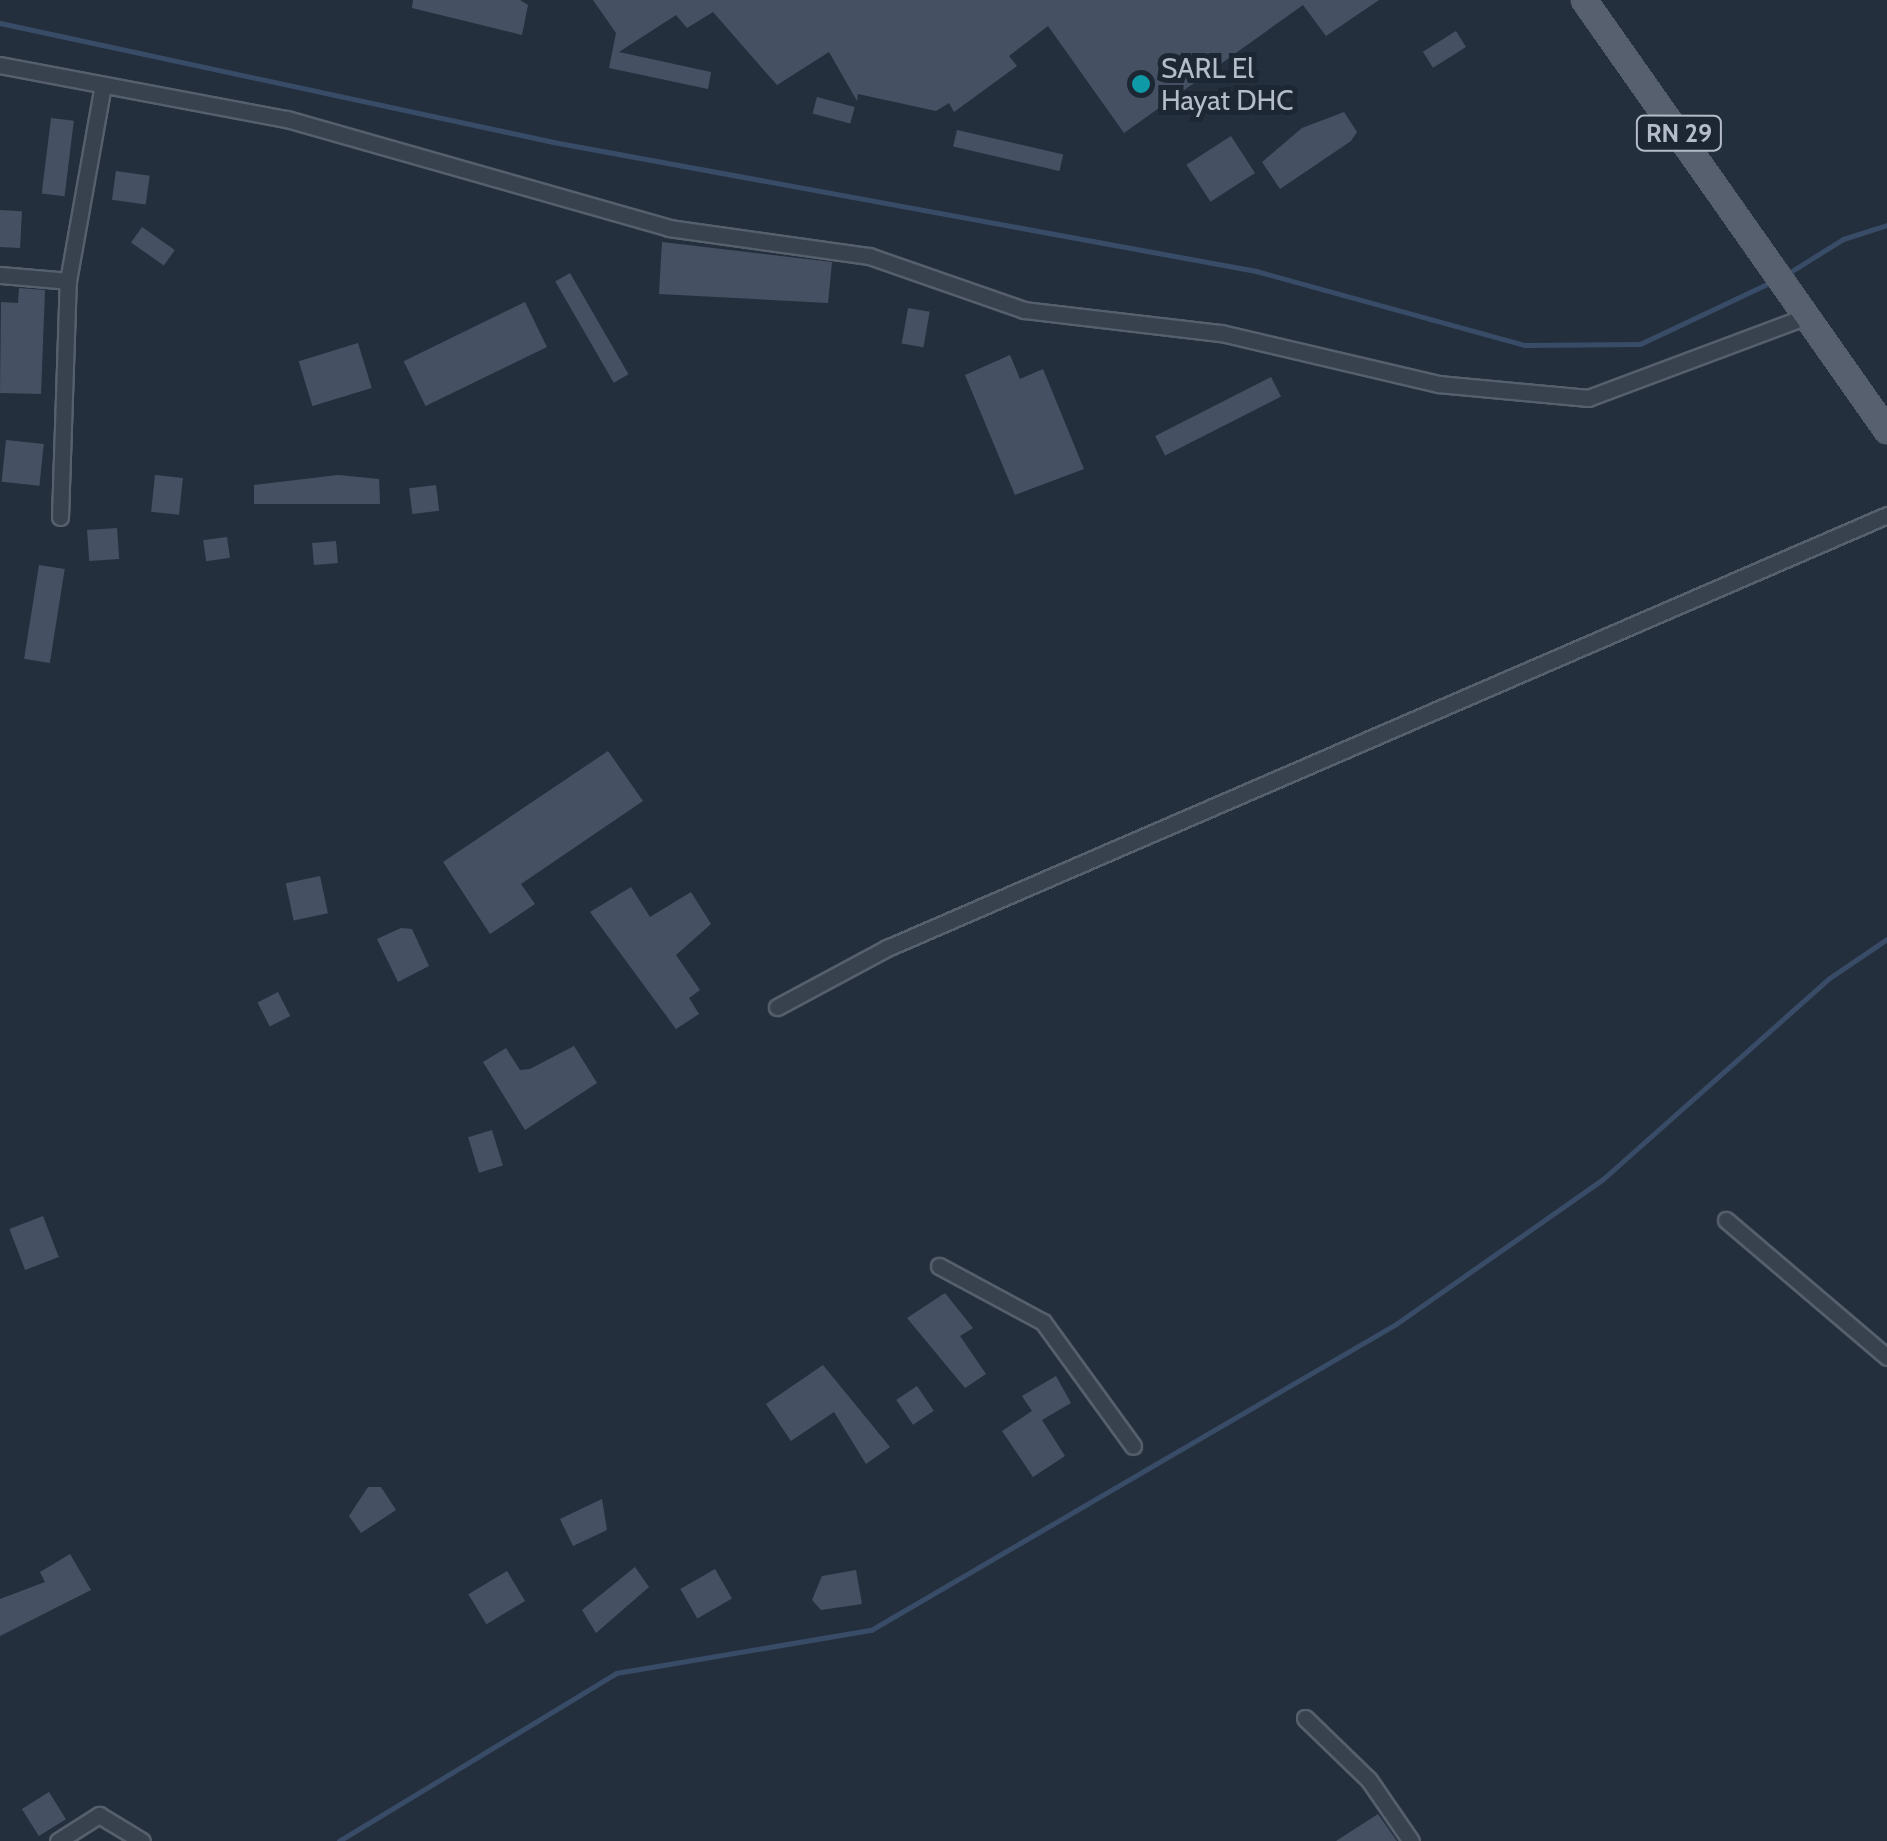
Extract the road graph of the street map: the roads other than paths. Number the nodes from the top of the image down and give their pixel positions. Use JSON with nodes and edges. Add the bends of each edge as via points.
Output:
{"nodes":[{"id":1,"x":1584,"y":0,"type":"edge"},
{"id":2,"x":0,"y":65,"type":"edge"},
{"id":3,"x":103,"y":85,"type":"junction"},
{"id":4,"x":0,"y":274,"type":"edge"},
{"id":5,"x":68,"y":281,"type":"junction"},
{"id":6,"x":1807,"y":316,"type":"junction"},
{"id":7,"x":1887,"y":431,"type":"edge"},
{"id":8,"x":1887,"y":515,"type":"edge"},
{"id":9,"x":60,"y":517,"type":"dead end"},
{"id":10,"x":777,"y":1007,"type":"dead end"},
{"id":11,"x":1726,"y":1220,"type":"dead end"},
{"id":12,"x":939,"y":1266,"type":"dead end"},
{"id":13,"x":1887,"y":1357,"type":"edge"},
{"id":14,"x":1133,"y":1446,"type":"dead end"},
{"id":15,"x":1304,"y":1718,"type":"dead end"},
{"id":16,"x":58,"y":1841,"type":"edge"},
{"id":17,"x":142,"y":1841,"type":"edge"},
{"id":18,"x":1411,"y":1841,"type":"edge"}],
"edges":[{"from":1,"to":6,"type":"main road","number":"RN 29"},
{"from":2,"to":3,"type":"street"},
{"from":3,"to":5,"type":"street"},
{"from":3,"to":6,"type":"street","via":[[286,119],[669,228],[869,256],[1024,310],[1221,333],[1394,377],[1517,395],[1588,398]]},
{"from":4,"to":5,"type":"street"},
{"from":5,"to":9,"type":"street"},
{"from":6,"to":7,"type":"main road","number":"RN 29"},
{"from":8,"to":10,"type":"street","via":[[887,948]]},
{"from":11,"to":13,"type":"street"},
{"from":12,"to":14,"type":"street","via":[[1043,1322]]},
{"from":15,"to":18,"type":"street","via":[[1368,1780]]},
{"from":16,"to":17,"type":"street","via":[[99,1815]]}]}
